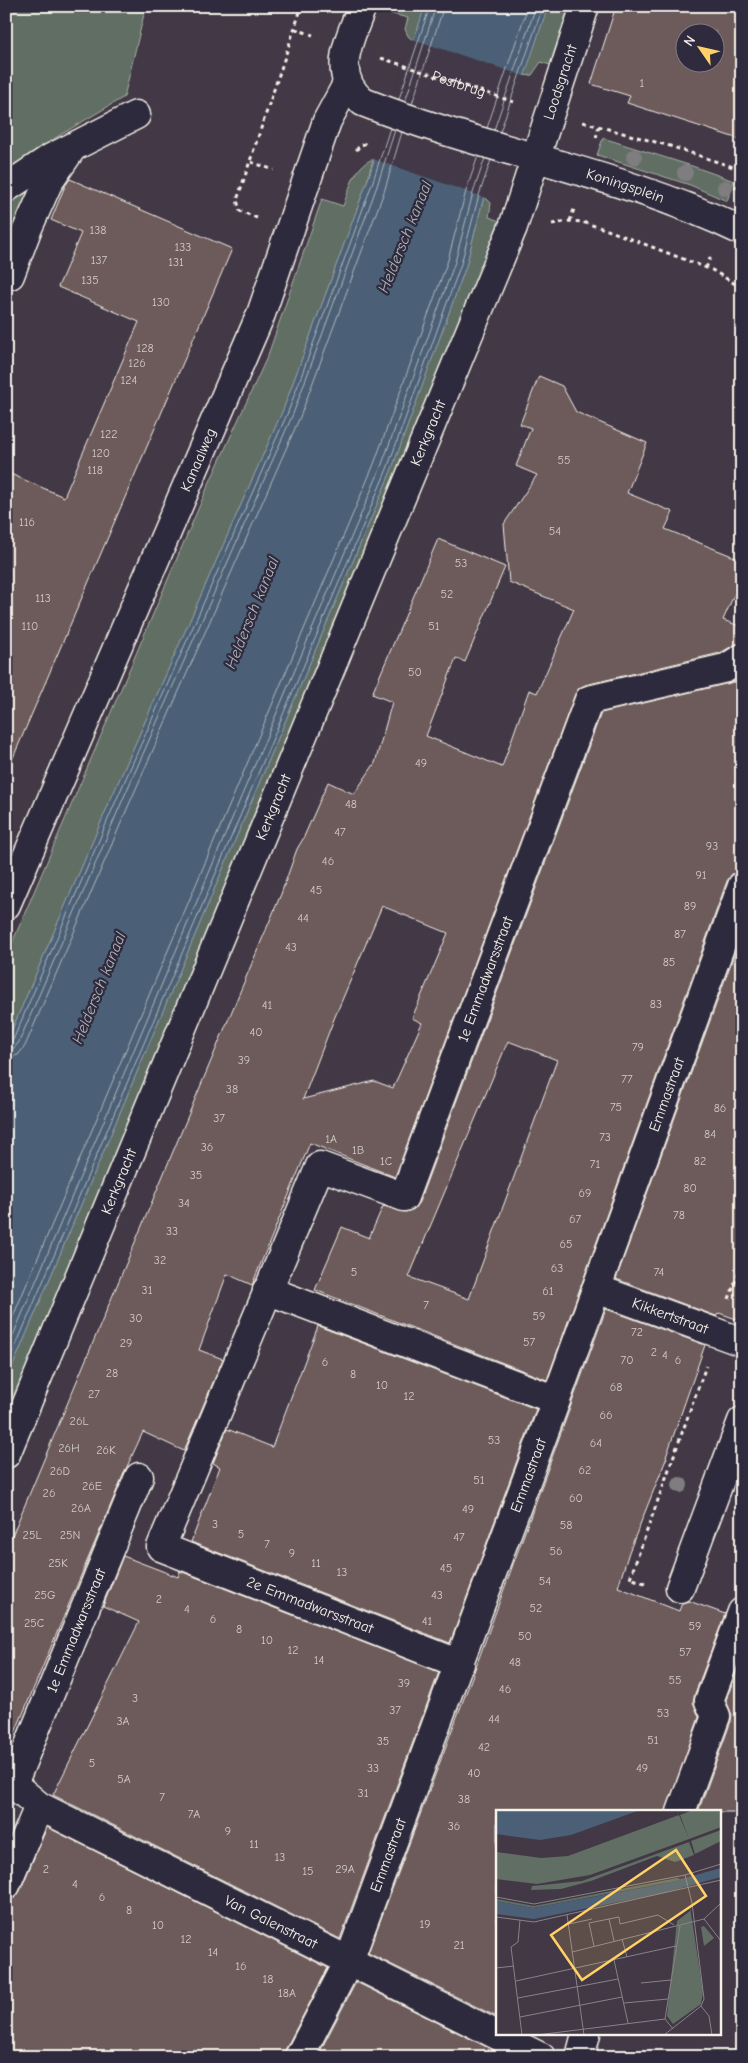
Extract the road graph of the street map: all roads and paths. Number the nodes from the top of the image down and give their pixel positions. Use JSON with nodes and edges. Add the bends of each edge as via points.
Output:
{"nodes":[{"id":1,"x":302,"y":6,"type":"edge"},
{"id":2,"x":362,"y":6,"type":"edge"},
{"id":3,"x":586,"y":6,"type":"edge"},
{"id":4,"x":394,"y":62,"type":"dead end"},
{"id":5,"x":347,"y":84,"type":"junction"},
{"id":6,"x":524,"y":105,"type":"dead end"},
{"id":7,"x":551,"y":113,"type":"junction"},
{"id":8,"x":136,"y":115,"type":"dead end"},
{"id":9,"x":372,"y":142,"type":"dead end"},
{"id":10,"x":74,"y":146,"type":"junction"},
{"id":11,"x":350,"y":157,"type":"dead end"},
{"id":12,"x":536,"y":158,"type":"junction"},
{"id":13,"x":742,"y":170,"type":"edge"},
{"id":14,"x":6,"y":188,"type":"edge"},
{"id":15,"x":240,"y":211,"type":"dead end"},
{"id":16,"x":518,"y":216,"type":"junction"},
{"id":17,"x":742,"y":232,"type":"edge"},
{"id":18,"x":10,"y":275,"type":"dead end"},
{"id":19,"x":742,"y":288,"type":"edge"},
{"id":20,"x":742,"y":658,"type":"edge"},
{"id":21,"x":742,"y":886,"type":"edge"},
{"id":22,"x":6,"y":905,"type":"edge"},
{"id":23,"x":597,"y":1289,"type":"junction"},
{"id":24,"x":267,"y":1290,"type":"junction"},
{"id":25,"x":742,"y":1342,"type":"edge"},
{"id":26,"x":556,"y":1400,"type":"junction"},
{"id":27,"x":742,"y":1421,"type":"edge"},
{"id":28,"x":6,"y":1454,"type":"edge"},
{"id":29,"x":138,"y":1477,"type":"dead end"},
{"id":30,"x":161,"y":1547,"type":"joint"},
{"id":31,"x":680,"y":1588,"type":"dead end"},
{"id":32,"x":742,"y":1612,"type":"edge"},
{"id":33,"x":460,"y":1664,"type":"junction"},
{"id":34,"x":10,"y":1782,"type":"edge"},
{"id":35,"x":39,"y":1806,"type":"junction"},
{"id":36,"x":682,"y":1810,"type":"edge"},
{"id":37,"x":6,"y":1885,"type":"edge"},
{"id":38,"x":349,"y":1961,"type":"junction"},
{"id":39,"x":496,"y":2034,"type":"edge"},
{"id":40,"x":499,"y":2036,"type":"edge"},
{"id":41,"x":585,"y":2036,"type":"edge"},
{"id":42,"x":300,"y":2057,"type":"edge"},
{"id":43,"x":541,"y":2057,"type":"edge"},
{"id":44,"x":580,"y":2057,"type":"edge"}],
"edges":[{"from":1,"to":15,"type":"path","via":[[238,200]]},
{"from":2,"to":5,"type":"street","via":[[345,58]]},
{"from":3,"to":7,"type":"street","name":"Loodsgracht"},
{"from":4,"to":6,"type":"path","name":"Postbrug"},
{"from":5,"to":12,"type":"street","name":"Koningsplein","via":[[363,102]]},
{"from":5,"to":22,"type":"street","name":"Kanaalweg","via":[[327,121],[261,314]]},
{"from":7,"to":12,"type":"street","name":"Loodsgracht"},
{"from":7,"to":13,"type":"path"},
{"from":8,"to":10,"type":"street"},
{"from":9,"to":11,"type":"path","via":[[361,145]]},
{"from":10,"to":14,"type":"street"},
{"from":10,"to":18,"type":"street","via":[[48,183]]},
{"from":12,"to":16,"type":"street","name":"Kerkgracht"},
{"from":12,"to":17,"type":"street","name":"Koningsplein","via":[[678,205]]},
{"from":16,"to":19,"type":"path","via":[[539,229],[558,221],[570,221],[605,229],[712,270]]},
{"from":16,"to":28,"type":"street","name":"Kerkgracht"},
{"from":20,"to":24,"type":"street","name":"1e Emmadwarsstraat","via":[[726,668],[589,700],[404,1197],[320,1166]]},
{"from":21,"to":23,"type":"street","name":"Emmastraat"},
{"from":23,"to":25,"type":"street","name":"Kikkertstraat"},
{"from":23,"to":26,"type":"street","name":"Emmastraat"},
{"from":24,"to":26,"type":"street"},
{"from":24,"to":30,"type":"street","name":"1e Emmadwarsstraat"},
{"from":26,"to":33,"type":"street","name":"Emmastraat"},
{"from":27,"to":31,"type":"street"},
{"from":29,"to":34,"type":"street","name":"1e Emmadwarsstraat"},
{"from":30,"to":33,"type":"street","name":"2e Emmadwarsstraat"},
{"from":32,"to":36,"type":"street","via":[[709,1701],[716,1716]]},
{"from":33,"to":38,"type":"street","name":"Emmastraat"},
{"from":34,"to":35,"type":"street","name":"Van Galenstraat"},
{"from":35,"to":37,"type":"street"},
{"from":35,"to":38,"type":"street","name":"Van Galenstraat"},
{"from":38,"to":39,"type":"street","name":"Van Galenstraat"},
{"from":38,"to":42,"type":"street","name":"Emmastraat"},
{"from":40,"to":43,"type":"street","name":"Van Galenstraat"},
{"from":41,"to":44,"type":"street"}]}
